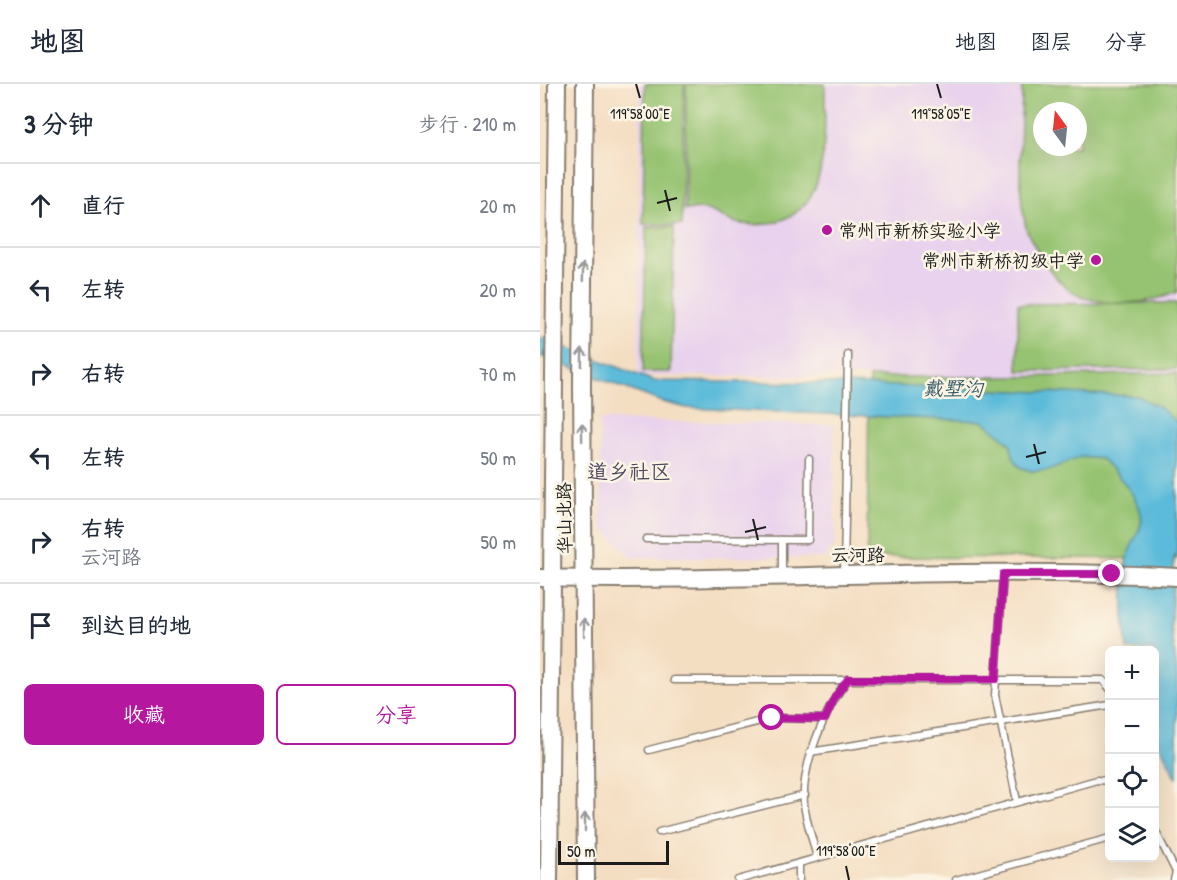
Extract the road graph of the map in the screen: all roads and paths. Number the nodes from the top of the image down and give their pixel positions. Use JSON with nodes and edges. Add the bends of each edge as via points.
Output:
{"nodes":[{"id":1,"x":557,"y":84,"type":"edge"},
{"id":2,"x":585,"y":84,"type":"edge"},
{"id":3,"x":848,"y":355,"type":"dead end"},
{"id":4,"x":809,"y":459,"type":"dead end"},
{"id":5,"x":646,"y":539,"type":"dead end"},
{"id":6,"x":782,"y":540,"type":"junction"},
{"id":7,"x":844,"y":574,"type":"junction"},
{"id":8,"x":1003,"y":574,"type":"junction"},
{"id":9,"x":782,"y":575,"type":"junction"},
{"id":10,"x":1177,"y":577,"type":"edge"},
{"id":11,"x":546,"y":578,"type":"edge"},
{"id":12,"x":584,"y":579,"type":"junction"},
{"id":13,"x":848,"y":679,"type":"junction"},
{"id":14,"x":996,"y":679,"type":"junction"},
{"id":15,"x":674,"y":680,"type":"dead end"},
{"id":16,"x":1105,"y":683,"type":"edge"},
{"id":17,"x":1105,"y":706,"type":"edge"},
{"id":18,"x":825,"y":719,"type":"junction"},
{"id":19,"x":1001,"y":722,"type":"junction"},
{"id":20,"x":650,"y":750,"type":"dead end"},
{"id":21,"x":810,"y":752,"type":"junction"},
{"id":22,"x":1105,"y":781,"type":"edge"},
{"id":23,"x":805,"y":795,"type":"junction"},
{"id":24,"x":1017,"y":801,"type":"junction"},
{"id":25,"x":659,"y":832,"type":"dead end"},
{"id":26,"x":1159,"y":836,"type":"edge"},
{"id":27,"x":1105,"y":839,"type":"edge"},
{"id":28,"x":817,"y":858,"type":"junction"},
{"id":29,"x":799,"y":863,"type":"junction"},
{"id":30,"x":549,"y":880,"type":"edge"},
{"id":31,"x":585,"y":880,"type":"edge"},
{"id":32,"x":738,"y":880,"type":"edge"},
{"id":33,"x":799,"y":880,"type":"edge"},
{"id":34,"x":956,"y":880,"type":"edge"},
{"id":35,"x":1174,"y":880,"type":"edge"}],
"edges":[{"from":1,"to":11,"type":"main road","name":"华山北路","via":[[554,378]]},
{"from":12,"to":2,"type":"main road","name":"华山北路","one_way":true},
{"from":3,"to":7,"type":"lane"},
{"from":4,"to":6,"type":"lane","via":[[808,540]]},
{"from":5,"to":6,"type":"lane"},
{"from":6,"to":9,"type":"lane"},
{"from":7,"to":8,"type":"main road","name":"云河路"},
{"from":7,"to":9,"type":"main road","name":"云河路"},
{"from":8,"to":10,"type":"main road","name":"云河路"},
{"from":8,"to":14,"type":"lane"},
{"from":9,"to":12,"type":"main road","name":"云河路"},
{"from":11,"to":12,"type":"main road","name":"云河路"},
{"from":11,"to":30,"type":"main road","name":"华山北路"},
{"from":31,"to":12,"type":"main road","name":"华山北路","one_way":true},
{"from":13,"to":14,"type":"lane"},
{"from":13,"to":15,"type":"lane"},
{"from":13,"to":18,"type":"lane"},
{"from":14,"to":16,"type":"lane"},
{"from":14,"to":19,"type":"lane"},
{"from":17,"to":19,"type":"lane"},
{"from":18,"to":20,"type":"lane","via":[[772,718]]},
{"from":18,"to":21,"type":"lane"},
{"from":19,"to":21,"type":"lane"},
{"from":19,"to":24,"type":"lane"},
{"from":21,"to":23,"type":"lane"},
{"from":22,"to":24,"type":"lane"},
{"from":23,"to":25,"type":"lane"},
{"from":23,"to":28,"type":"lane"},
{"from":24,"to":28,"type":"lane"},
{"from":26,"to":35,"type":"lane","via":[[1176,872]]},
{"from":27,"to":34,"type":"lane"},
{"from":28,"to":29,"type":"lane"},
{"from":29,"to":32,"type":"lane"},
{"from":29,"to":33,"type":"lane"}]}
